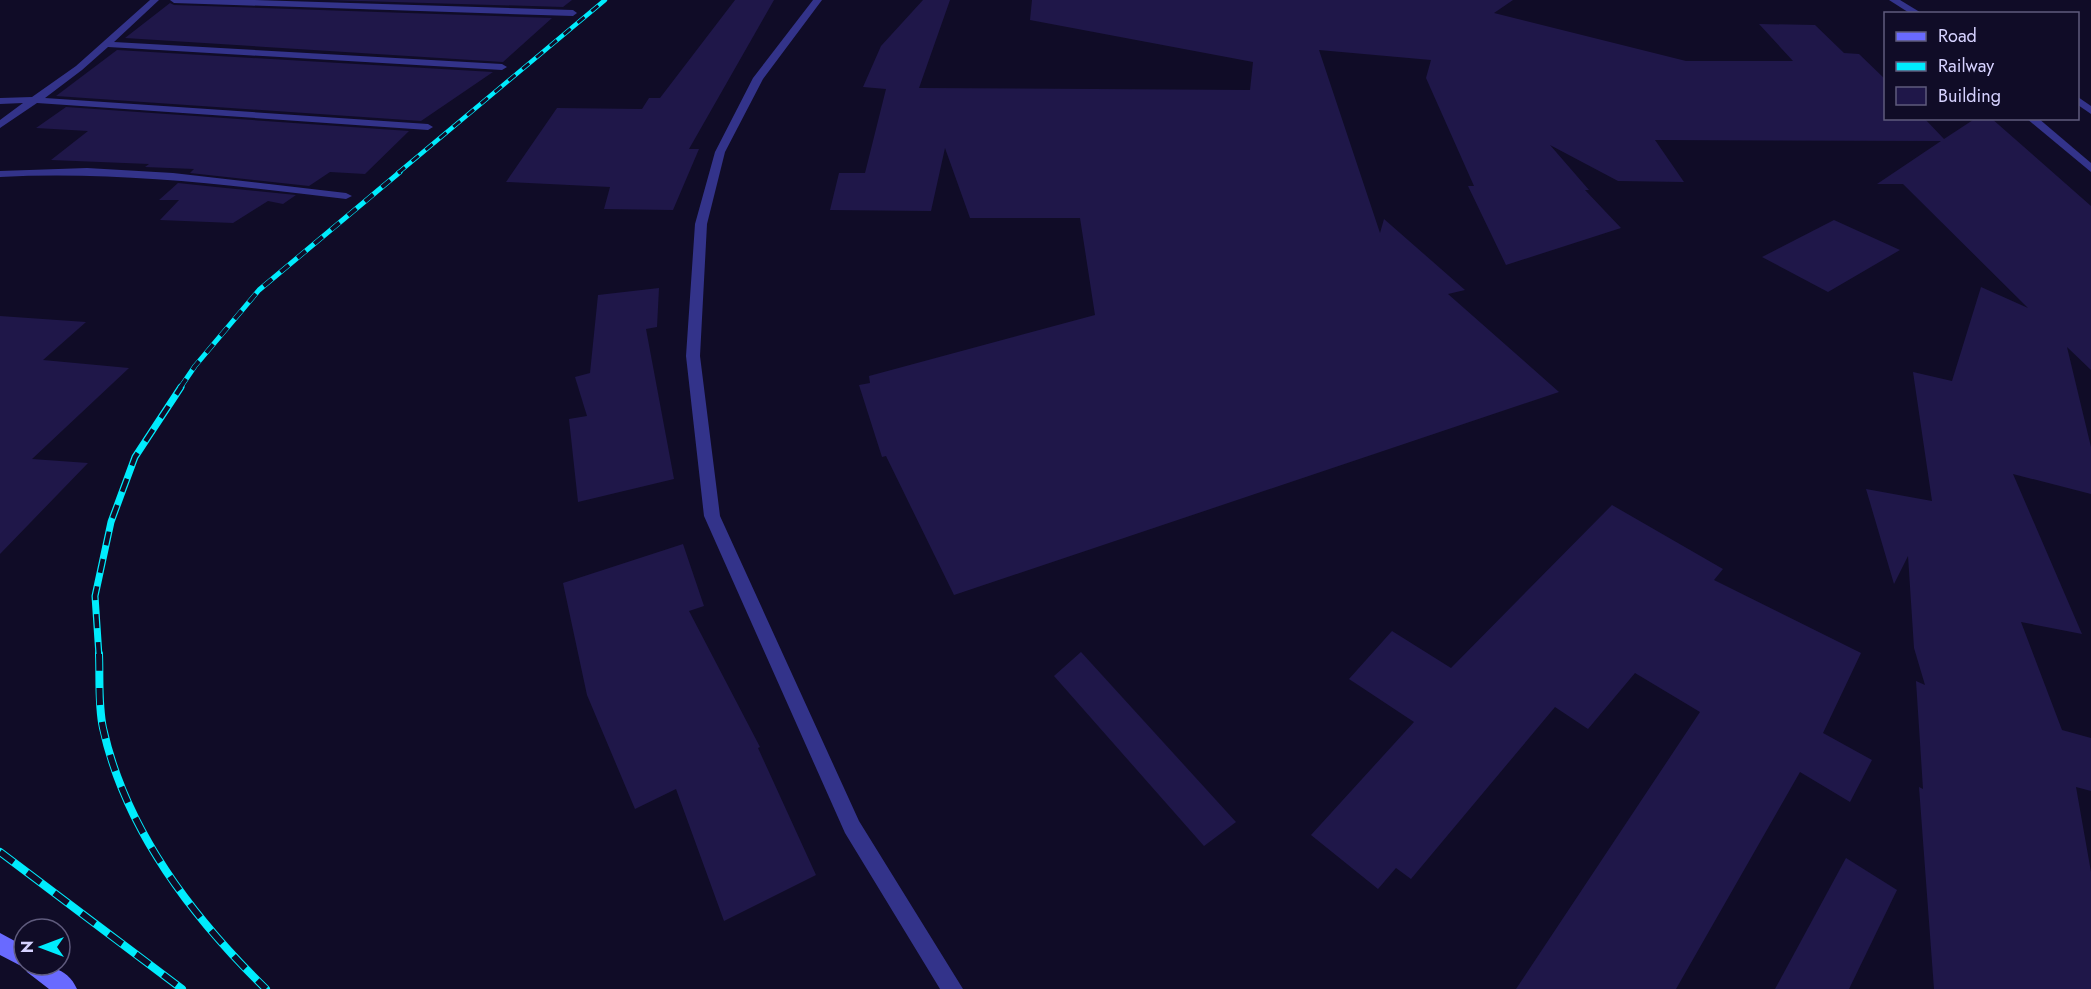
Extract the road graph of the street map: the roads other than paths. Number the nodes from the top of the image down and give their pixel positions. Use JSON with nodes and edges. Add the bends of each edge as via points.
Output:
{"nodes":[{"id":1,"x":155,"y":0,"type":"edge"},
{"id":2,"x":174,"y":0,"type":"edge"},
{"id":3,"x":818,"y":0,"type":"edge"},
{"id":4,"x":1891,"y":0,"type":"edge"},
{"id":5,"x":1903,"y":12,"type":"edge"},
{"id":6,"x":1915,"y":12,"type":"edge"},
{"id":7,"x":573,"y":13,"type":"dead end"},
{"id":8,"x":106,"y":44,"type":"junction"},
{"id":9,"x":502,"y":67,"type":"dead end"},
{"id":10,"x":37,"y":100,"type":"junction"},
{"id":11,"x":0,"y":101,"type":"edge"},
{"id":12,"x":2079,"y":101,"type":"edge"},
{"id":13,"x":2091,"y":111,"type":"edge"},
{"id":14,"x":2033,"y":120,"type":"edge"},
{"id":15,"x":0,"y":125,"type":"edge"},
{"id":16,"x":429,"y":127,"type":"dead end"},
{"id":17,"x":2091,"y":169,"type":"edge"},
{"id":18,"x":0,"y":174,"type":"edge"},
{"id":19,"x":346,"y":196,"type":"dead end"},
{"id":20,"x":952,"y":989,"type":"edge"}],
"edges":[{"from":1,"to":8,"type":"street"},
{"from":2,"to":7,"type":"street"},
{"from":3,"to":20,"type":"street","via":[[758,78],[720,152],[701,224],[693,356],[712,516],[852,826]]},
{"from":4,"to":5,"type":"street"},
{"from":4,"to":6,"type":"street"},
{"from":8,"to":9,"type":"street"},
{"from":8,"to":10,"type":"street"},
{"from":10,"to":11,"type":"street"},
{"from":10,"to":15,"type":"street"},
{"from":10,"to":16,"type":"street"},
{"from":12,"to":13,"type":"street"},
{"from":14,"to":17,"type":"street"},
{"from":18,"to":19,"type":"street","via":[[160,173]]}]}
